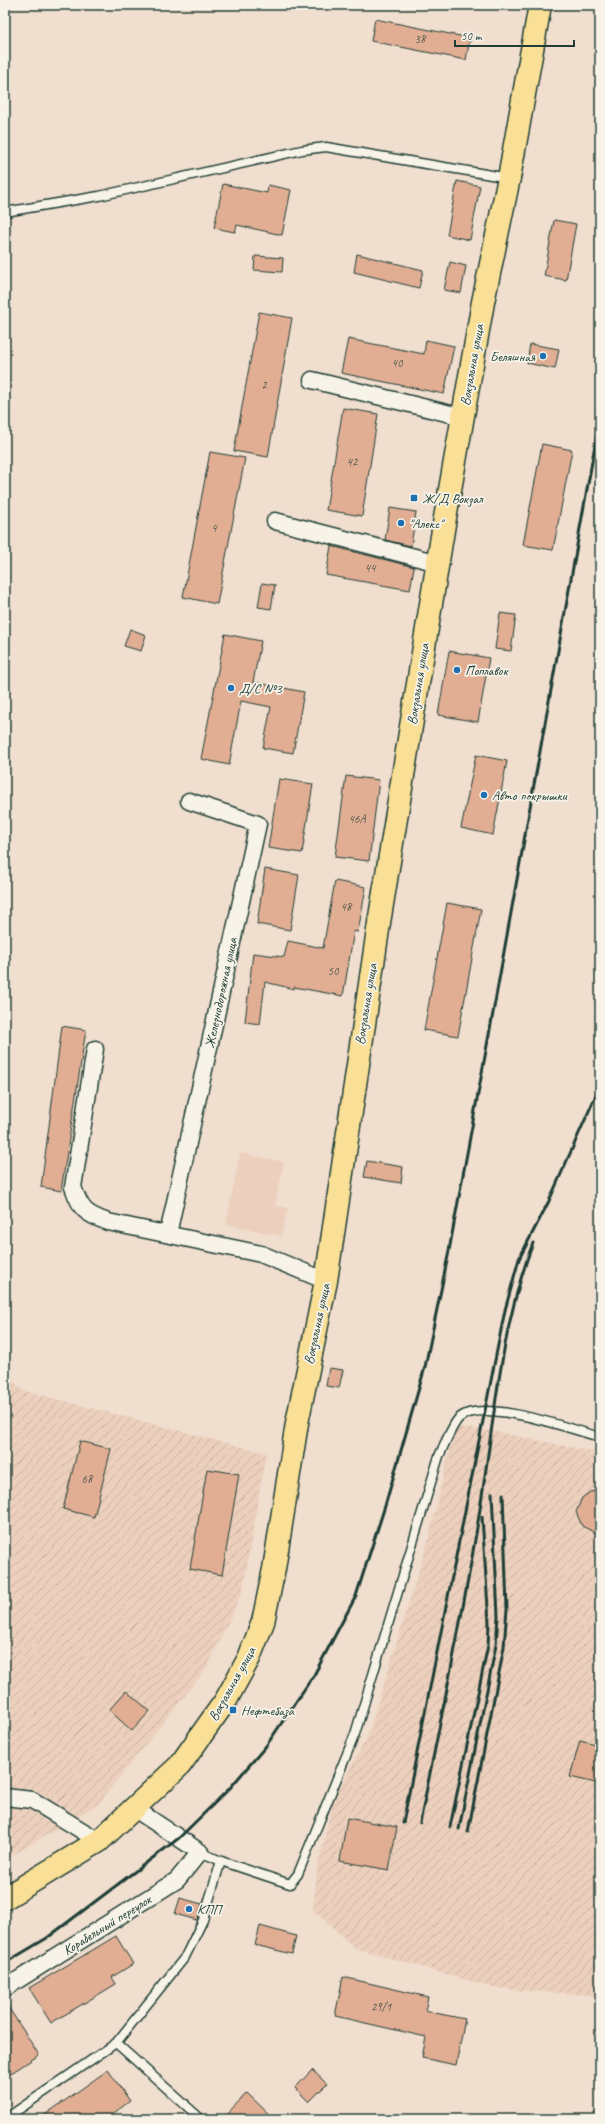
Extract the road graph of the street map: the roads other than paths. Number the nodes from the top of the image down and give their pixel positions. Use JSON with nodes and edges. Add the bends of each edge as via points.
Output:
{"nodes":[{"id":1,"x":540,"y":5,"type":"edge"},
{"id":2,"x":509,"y":178,"type":"junction"},
{"id":3,"x":5,"y":212,"type":"edge"},
{"id":4,"x":312,"y":380,"type":"dead end"},
{"id":5,"x":463,"y":417,"type":"junction"},
{"id":6,"x":275,"y":522,"type":"dead end"},
{"id":7,"x":438,"y":563,"type":"junction"},
{"id":8,"x":189,"y":801,"type":"dead end"},
{"id":9,"x":95,"y":1049,"type":"dead end"},
{"id":10,"x":168,"y":1234,"type":"junction"},
{"id":11,"x":326,"y":1281,"type":"junction"},
{"id":12,"x":600,"y":1437,"type":"edge"},
{"id":13,"x":5,"y":1797,"type":"edge"},
{"id":14,"x":135,"y":1808,"type":"junction"},
{"id":15,"x":99,"y":1841,"type":"junction"},
{"id":16,"x":200,"y":1852,"type":"junction"},
{"id":17,"x":221,"y":1861,"type":"junction"},
{"id":18,"x":5,"y":1898,"type":"edge"},
{"id":19,"x":5,"y":1988,"type":"edge"},
{"id":20,"x":116,"y":2043,"type":"junction"},
{"id":21,"x":5,"y":2119,"type":"edge"},
{"id":22,"x":201,"y":2119,"type":"edge"}],
"edges":[{"from":1,"to":2,"type":"main road","name":"Вокзальная улица"},
{"from":2,"to":3,"type":"lane","via":[[326,147],[302,150],[99,196]]},
{"from":2,"to":5,"type":"main road","name":"Вокзальная улица","via":[[483,302]]},
{"from":4,"to":5,"type":"street"},
{"from":5,"to":7,"type":"main road","name":"Вокзальная улица"},
{"from":6,"to":7,"type":"street"},
{"from":7,"to":11,"type":"main road","name":"Вокзальная улица","via":[[379,923]]},
{"from":8,"to":10,"type":"street","name":"Железнодорожная улица","via":[[258,824]]},
{"from":9,"to":10,"type":"street","via":[[73,1187],[78,1202],[90,1215],[108,1222]]},
{"from":10,"to":11,"type":"street","via":[[261,1254]]},
{"from":11,"to":14,"type":"main road","name":"Вокзальная улица","via":[[297,1423],[263,1622],[249,1658],[206,1730],[180,1765]]},
{"from":12,"to":17,"type":"lane","via":[[524,1416],[494,1411],[468,1412],[458,1419],[439,1456],[355,1734],[298,1874],[290,1884]]},
{"from":13,"to":15,"type":"street","via":[[32,1800]]},
{"from":14,"to":15,"type":"main road","name":"Вокзальная улица"},
{"from":14,"to":16,"type":"street"},
{"from":15,"to":18,"type":"main road","name":"Вокзальная улица"},
{"from":16,"to":17,"type":"lane"},
{"from":16,"to":19,"type":"street","name":"Корабельный переулок","via":[[177,1880]]},
{"from":17,"to":20,"type":"lane","via":[[203,1920],[185,1956]]},
{"from":20,"to":21,"type":"lane"},
{"from":20,"to":22,"type":"lane"}]}
